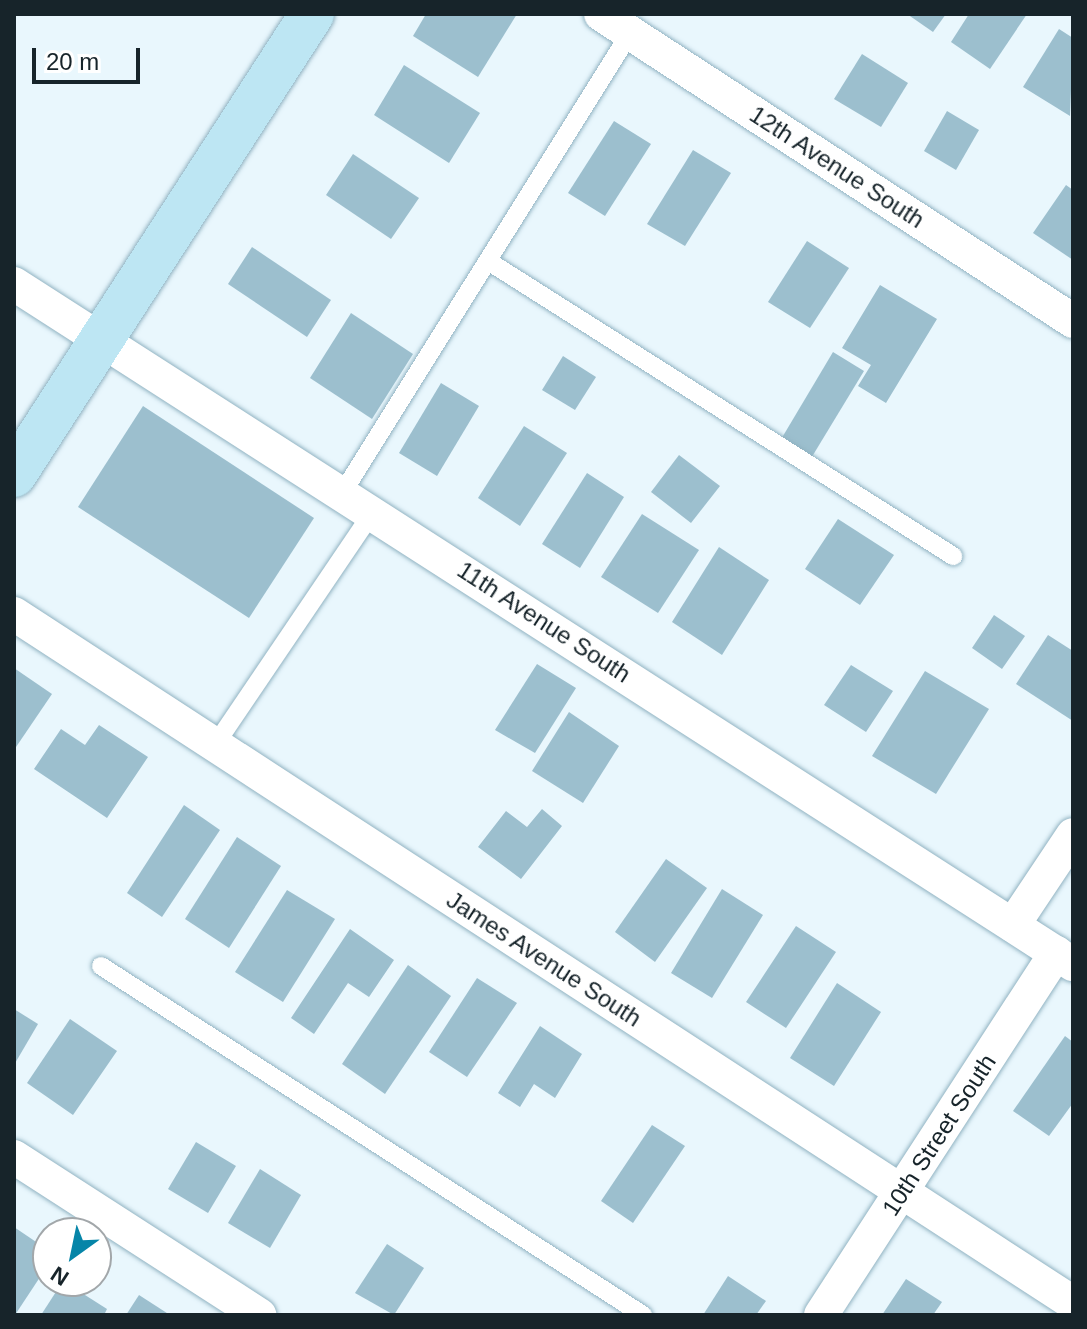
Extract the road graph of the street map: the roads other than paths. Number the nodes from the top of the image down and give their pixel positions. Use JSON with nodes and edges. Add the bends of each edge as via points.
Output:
{"nodes":[{"id":1,"x":312,"y":14,"type":"edge"},
{"id":2,"x":601,"y":14,"type":"edge"},
{"id":3,"x":630,"y":33,"type":"junction"},
{"id":4,"x":488,"y":261,"type":"junction"},
{"id":5,"x":14,"y":284,"type":"edge"},
{"id":6,"x":1073,"y":321,"type":"edge"},
{"id":7,"x":104,"y":337,"type":"junction"},
{"id":8,"x":14,"y":475,"type":"edge"},
{"id":9,"x":343,"y":492,"type":"junction"},
{"id":10,"x":373,"y":512,"type":"junction"},
{"id":11,"x":953,"y":556,"type":"dead end"},
{"id":12,"x":14,"y":614,"type":"edge"},
{"id":13,"x":215,"y":745,"type":"junction"},
{"id":14,"x":1073,"y":835,"type":"edge"},
{"id":15,"x":1013,"y":925,"type":"junction"},
{"id":16,"x":1064,"y":958,"type":"edge"},
{"id":17,"x":101,"y":966,"type":"dead end"},
{"id":18,"x":14,"y":1157,"type":"edge"},
{"id":19,"x":903,"y":1192,"type":"junction"},
{"id":20,"x":1073,"y":1303,"type":"edge"},
{"id":21,"x":259,"y":1315,"type":"edge"},
{"id":22,"x":643,"y":1315,"type":"edge"},
{"id":23,"x":821,"y":1315,"type":"edge"}],
"edges":[{"from":1,"to":7,"type":"main road"},
{"from":2,"to":3,"type":"street","name":"12th Avenue South"},
{"from":3,"to":4,"type":"lane"},
{"from":3,"to":6,"type":"street","name":"12th Avenue South"},
{"from":4,"to":9,"type":"lane"},
{"from":4,"to":11,"type":"lane"},
{"from":5,"to":7,"type":"street","name":"11th Avenue South"},
{"from":7,"to":8,"type":"main road"},
{"from":7,"to":9,"type":"street","name":"11th Avenue South"},
{"from":9,"to":10,"type":"street","name":"11th Avenue South"},
{"from":10,"to":13,"type":"lane"},
{"from":10,"to":15,"type":"street","name":"11th Avenue South"},
{"from":12,"to":13,"type":"street","name":"James Avenue South"},
{"from":13,"to":19,"type":"street","name":"James Avenue South"},
{"from":14,"to":15,"type":"street"},
{"from":15,"to":16,"type":"street","name":"11th Avenue South"},
{"from":16,"to":19,"type":"street","name":"10th Street South"},
{"from":17,"to":22,"type":"lane"},
{"from":18,"to":21,"type":"street"},
{"from":19,"to":20,"type":"street","name":"James Avenue South"},
{"from":19,"to":23,"type":"street","name":"10th Street South"}]}
